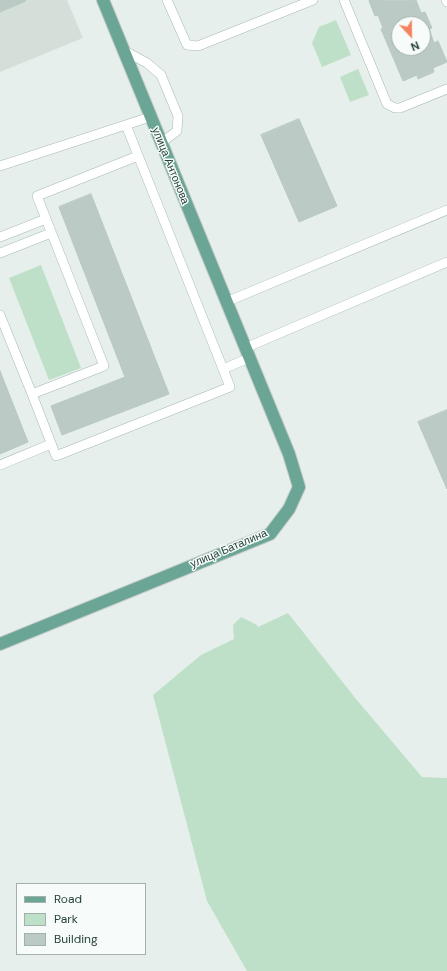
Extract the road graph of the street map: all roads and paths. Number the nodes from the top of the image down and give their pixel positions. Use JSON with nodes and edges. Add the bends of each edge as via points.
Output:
{"nodes":[{"id":1,"x":103,"y":0,"type":"edge"},
{"id":2,"x":167,"y":0,"type":"edge"},
{"id":3,"x":313,"y":0,"type":"edge"},
{"id":4,"x":344,"y":0,"type":"edge"},
{"id":5,"x":123,"y":50,"type":"junction"},
{"id":6,"x":447,"y":89,"type":"edge"},
{"id":7,"x":150,"y":117,"type":"junction"},
{"id":8,"x":126,"y":125,"type":"junction"},
{"id":9,"x":161,"y":143,"type":"junction"},
{"id":10,"x":138,"y":156,"type":"junction"},
{"id":11,"x":0,"y":166,"type":"edge"},
{"id":12,"x":447,"y":210,"type":"edge"},
{"id":13,"x":46,"y":219,"type":"junction"},
{"id":14,"x":51,"y":233,"type":"junction"},
{"id":15,"x":0,"y":237,"type":"edge"},
{"id":16,"x":0,"y":253,"type":"edge"},
{"id":17,"x":447,"y":262,"type":"edge"},
{"id":18,"x":226,"y":302,"type":"junction"},
{"id":19,"x":0,"y":315,"type":"edge"},
{"id":20,"x":238,"y":332,"type":"joint"},
{"id":21,"x":247,"y":353,"type":"junction"},
{"id":22,"x":223,"y":368,"type":"junction"},
{"id":23,"x":32,"y":394,"type":"junction"},
{"id":24,"x":51,"y":444,"type":"junction"},
{"id":25,"x":0,"y":465,"type":"edge"},
{"id":26,"x":0,"y":643,"type":"edge"}],
"edges":[{"from":1,"to":5,"type":"main road","name":"улица Антонова"},
{"from":2,"to":3,"type":"lane","via":[[187,45],[198,46]]},
{"from":4,"to":6,"type":"lane","via":[[387,104],[400,108]]},
{"from":5,"to":7,"type":"main road","name":"улица Антонова"},
{"from":5,"to":9,"type":"lane","via":[[147,63],[161,75],[178,116],[177,131]]},
{"from":7,"to":8,"type":"lane"},
{"from":7,"to":9,"type":"main road","name":"улица Антонова"},
{"from":8,"to":10,"type":"lane"},
{"from":8,"to":11,"type":"lane"},
{"from":9,"to":18,"type":"main road","name":"улица Антонова"},
{"from":10,"to":13,"type":"lane","via":[[37,196]]},
{"from":10,"to":22,"type":"lane"},
{"from":12,"to":18,"type":"lane"},
{"from":13,"to":14,"type":"lane"},
{"from":13,"to":15,"type":"lane"},
{"from":14,"to":16,"type":"lane"},
{"from":14,"to":23,"type":"lane","via":[[104,366]]},
{"from":17,"to":21,"type":"lane"},
{"from":18,"to":20,"type":"main road","name":"улица Антонова"},
{"from":19,"to":23,"type":"lane"},
{"from":20,"to":21,"type":"main road","name":"улица Баталина"},
{"from":21,"to":22,"type":"lane"},
{"from":21,"to":26,"type":"main road","name":"улица Баталина","via":[[289,454],[299,487],[289,509],[270,534]]},
{"from":22,"to":24,"type":"lane","via":[[230,386],[56,456]]},
{"from":23,"to":24,"type":"lane"},
{"from":24,"to":25,"type":"lane"}]}
